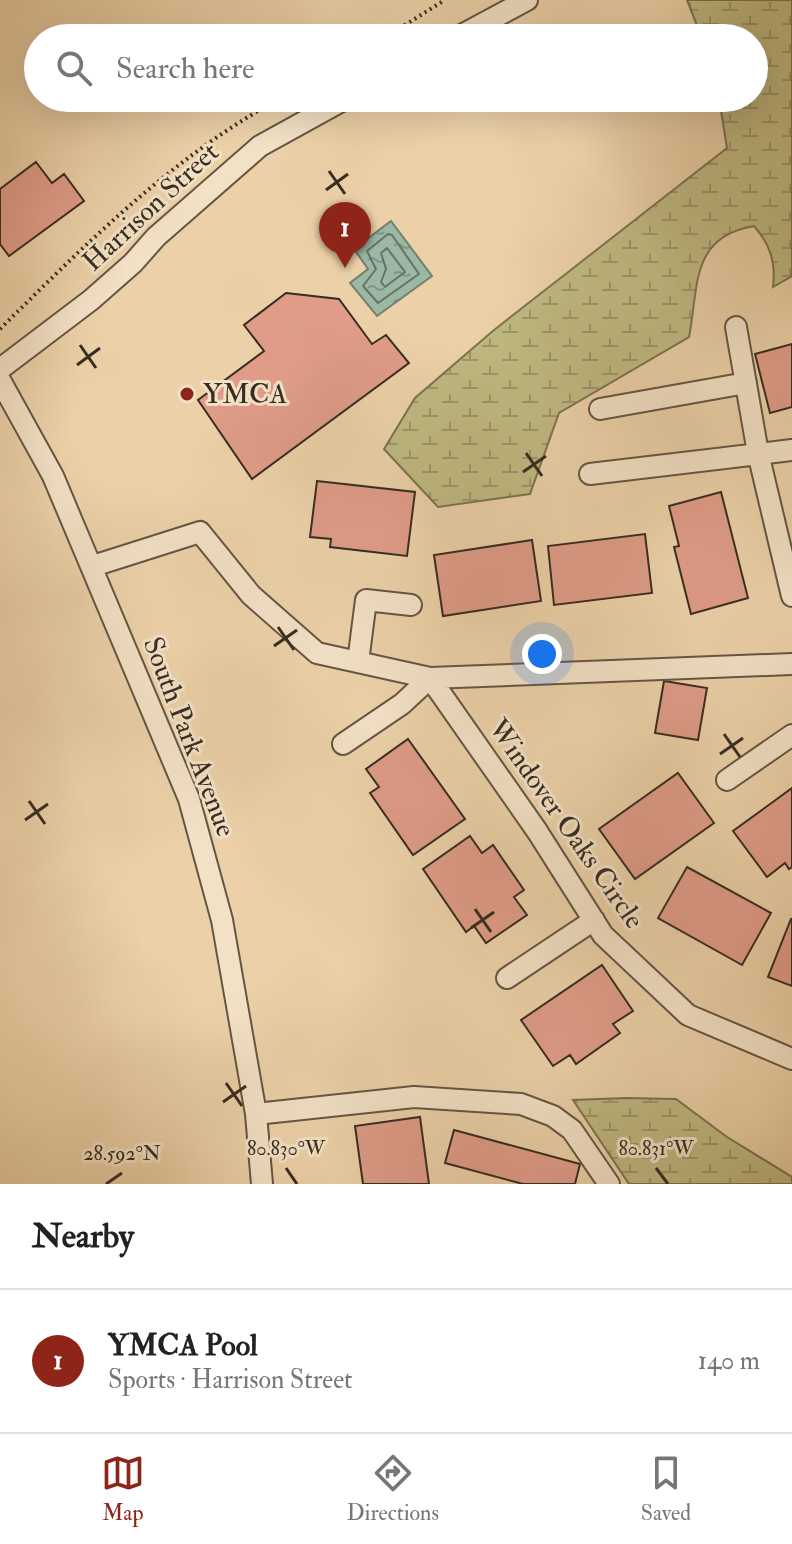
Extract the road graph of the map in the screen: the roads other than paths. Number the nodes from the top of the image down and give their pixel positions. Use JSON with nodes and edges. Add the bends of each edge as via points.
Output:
{"nodes":[{"id":1,"x":527,"y":0,"type":"edge"},
{"id":2,"x":482,"y":24,"type":"edge"},
{"id":3,"x":322,"y":112,"type":"edge"},
{"id":4,"x":736,"y":327,"type":"dead end"},
{"id":5,"x":0,"y":369,"type":"edge"},
{"id":6,"x":0,"y":380,"type":"edge"},
{"id":7,"x":746,"y":383,"type":"junction"},
{"id":8,"x":600,"y":409,"type":"dead end"},
{"id":9,"x":792,"y":450,"type":"edge"},
{"id":10,"x":758,"y":453,"type":"junction"},
{"id":11,"x":590,"y":474,"type":"dead end"},
{"id":12,"x":93,"y":566,"type":"junction"},
{"id":13,"x":792,"y":596,"type":"edge"},
{"id":14,"x":411,"y":605,"type":"dead end"},
{"id":15,"x":358,"y":662,"type":"junction"},
{"id":16,"x":792,"y":664,"type":"edge"},
{"id":17,"x":430,"y":678,"type":"junction"},
{"id":18,"x":792,"y":735,"type":"edge"},
{"id":19,"x":343,"y":744,"type":"dead end"},
{"id":20,"x":727,"y":780,"type":"dead end"},
{"id":21,"x":594,"y":920,"type":"junction"},
{"id":22,"x":507,"y":978,"type":"dead end"},
{"id":23,"x":792,"y":1059,"type":"edge"},
{"id":24,"x":256,"y":1114,"type":"junction"},
{"id":25,"x":262,"y":1184,"type":"edge"},
{"id":26,"x":609,"y":1184,"type":"edge"}],
"edges":[{"from":1,"to":2,"type":"street"},
{"from":3,"to":5,"type":"street","name":"Harrison Street","via":[[260,146],[91,300]]},
{"from":4,"to":7,"type":"street"},
{"from":6,"to":12,"type":"street","name":"South Park Avenue","via":[[53,476]]},
{"from":7,"to":8,"type":"street"},
{"from":7,"to":10,"type":"street"},
{"from":9,"to":10,"type":"street"},
{"from":10,"to":11,"type":"street"},
{"from":10,"to":13,"type":"street"},
{"from":12,"to":15,"type":"street","name":"Windover Oaks Circle","via":[[200,532],[251,595],[317,653]]},
{"from":12,"to":24,"type":"street","name":"South Park Avenue","via":[[189,799],[222,920]]},
{"from":14,"to":15,"type":"street","via":[[366,600]]},
{"from":15,"to":17,"type":"street","name":"Windover Oaks Circle"},
{"from":16,"to":17,"type":"street","name":"Windover Oaks Circle"},
{"from":17,"to":19,"type":"street"},
{"from":17,"to":21,"type":"street","name":"Windover Oaks Circle"},
{"from":18,"to":20,"type":"street"},
{"from":21,"to":22,"type":"street"},
{"from":21,"to":23,"type":"street","name":"Windover Oaks Circle","via":[[603,935],[688,1015]]},
{"from":24,"to":25,"type":"street","name":"South Park Avenue"},
{"from":24,"to":26,"type":"street","via":[[414,1097],[521,1104],[572,1130]]}]}
